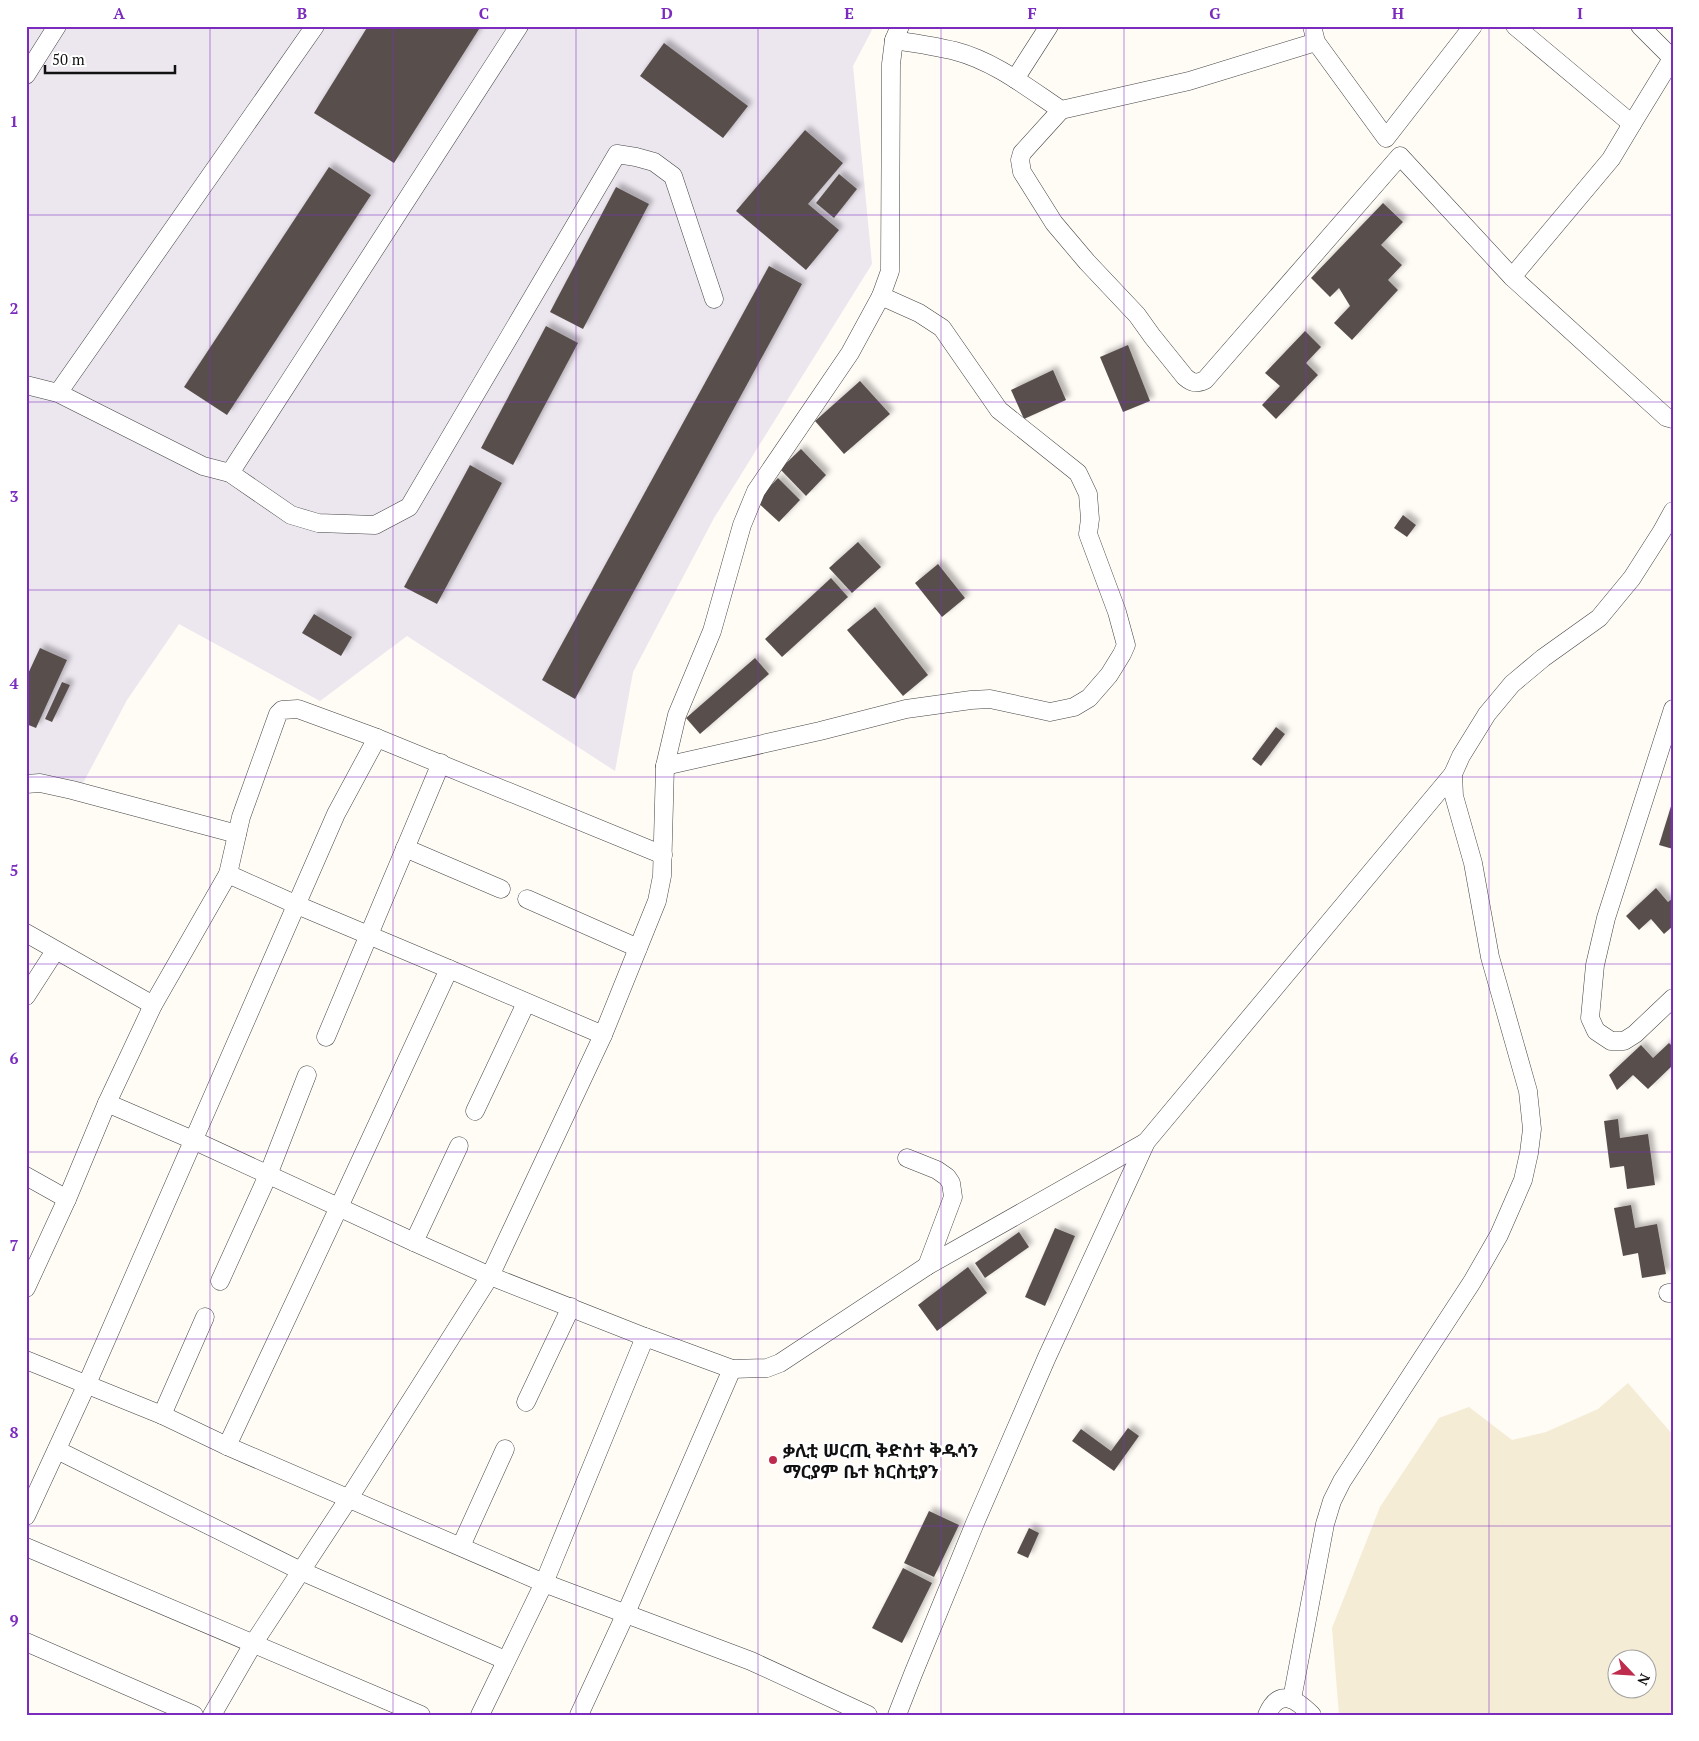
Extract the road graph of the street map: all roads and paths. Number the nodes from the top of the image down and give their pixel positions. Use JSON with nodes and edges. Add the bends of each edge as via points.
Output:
{"nodes":[{"id":1,"x":57,"y":26,"type":"edge"},
{"id":2,"x":315,"y":26,"type":"edge"},
{"id":3,"x":519,"y":26,"type":"edge"},
{"id":4,"x":1049,"y":26,"type":"edge"},
{"id":5,"x":1473,"y":26,"type":"edge"},
{"id":6,"x":1515,"y":26,"type":"edge"},
{"id":7,"x":1640,"y":26,"type":"edge"},
{"id":8,"x":897,"y":33,"type":"edge"},
{"id":9,"x":1314,"y":34,"type":"edge"},
{"id":10,"x":1672,"y":57,"type":"edge"},
{"id":11,"x":26,"y":75,"type":"edge"},
{"id":12,"x":1015,"y":78,"type":"junction"},
{"id":13,"x":1061,"y":110,"type":"junction"},
{"id":14,"x":1632,"y":124,"type":"junction"},
{"id":15,"x":1386,"y":138,"type":"junction"},
{"id":16,"x":1400,"y":156,"type":"junction"},
{"id":17,"x":1512,"y":277,"type":"junction"},
{"id":18,"x":881,"y":296,"type":"junction"},
{"id":19,"x":714,"y":299,"type":"dead end"},
{"id":20,"x":26,"y":385,"type":"edge"},
{"id":21,"x":58,"y":393,"type":"junction"},
{"id":22,"x":1673,"y":419,"type":"edge"},
{"id":23,"x":230,"y":473,"type":"junction"},
{"id":24,"x":1673,"y":511,"type":"edge"},
{"id":25,"x":1673,"y":709,"type":"edge"},
{"id":26,"x":377,"y":738,"type":"junction"},
{"id":27,"x":441,"y":763,"type":"junction"},
{"id":28,"x":665,"y":766,"type":"junction"},
{"id":29,"x":1453,"y":774,"type":"junction"},
{"id":30,"x":26,"y":784,"type":"edge"},
{"id":31,"x":237,"y":834,"type":"junction"},
{"id":32,"x":405,"y":848,"type":"junction"},
{"id":33,"x":663,"y":855,"type":"junction"},
{"id":34,"x":228,"y":874,"type":"junction"},
{"id":35,"x":501,"y":889,"type":"dead end"},
{"id":36,"x":527,"y":899,"type":"dead end"},
{"id":37,"x":297,"y":905,"type":"junction"},
{"id":38,"x":26,"y":934,"type":"edge"},
{"id":39,"x":369,"y":936,"type":"junction"},
{"id":40,"x":638,"y":948,"type":"junction"},
{"id":41,"x":55,"y":951,"type":"junction"},
{"id":42,"x":449,"y":968,"type":"junction"},
{"id":43,"x":26,"y":996,"type":"edge"},
{"id":44,"x":1673,"y":998,"type":"edge"},
{"id":45,"x":526,"y":1003,"type":"junction"},
{"id":46,"x":153,"y":1005,"type":"junction"},
{"id":47,"x":603,"y":1035,"type":"junction"},
{"id":48,"x":326,"y":1037,"type":"dead end"},
{"id":49,"x":307,"y":1075,"type":"dead end"},
{"id":50,"x":106,"y":1103,"type":"junction"},
{"id":51,"x":475,"y":1111,"type":"dead end"},
{"id":52,"x":193,"y":1140,"type":"junction"},
{"id":53,"x":1146,"y":1142,"type":"junction"},
{"id":54,"x":459,"y":1146,"type":"dead end"},
{"id":55,"x":907,"y":1158,"type":"dead end"},
{"id":56,"x":268,"y":1175,"type":"junction"},
{"id":57,"x":26,"y":1176,"type":"edge"},
{"id":58,"x":66,"y":1198,"type":"junction"},
{"id":59,"x":339,"y":1207,"type":"junction"},
{"id":60,"x":414,"y":1242,"type":"junction"},
{"id":61,"x":927,"y":1266,"type":"junction"},
{"id":62,"x":490,"y":1276,"type":"junction"},
{"id":63,"x":220,"y":1281,"type":"dead end"},
{"id":64,"x":26,"y":1288,"type":"edge"},
{"id":65,"x":571,"y":1307,"type":"junction"},
{"id":66,"x":205,"y":1317,"type":"dead end"},
{"id":67,"x":645,"y":1337,"type":"junction"},
{"id":68,"x":26,"y":1360,"type":"edge"},
{"id":69,"x":732,"y":1369,"type":"junction"},
{"id":70,"x":86,"y":1386,"type":"junction"},
{"id":71,"x":526,"y":1402,"type":"dead end"},
{"id":72,"x":162,"y":1416,"type":"junction"},
{"id":73,"x":227,"y":1446,"type":"junction"},
{"id":74,"x":505,"y":1449,"type":"dead end"},
{"id":75,"x":57,"y":1450,"type":"junction"},
{"id":76,"x":349,"y":1498,"type":"junction"},
{"id":77,"x":26,"y":1516,"type":"edge"},
{"id":78,"x":26,"y":1546,"type":"edge"},
{"id":79,"x":462,"y":1546,"type":"junction"},
{"id":80,"x":300,"y":1571,"type":"junction"},
{"id":81,"x":544,"y":1583,"type":"junction"},
{"id":82,"x":626,"y":1613,"type":"junction"},
{"id":83,"x":26,"y":1642,"type":"edge"},
{"id":84,"x":253,"y":1644,"type":"junction"},
{"id":85,"x":505,"y":1660,"type":"junction"},
{"id":86,"x":1292,"y":1699,"type":"junction"},
{"id":87,"x":194,"y":1715,"type":"edge"},
{"id":88,"x":212,"y":1715,"type":"edge"},
{"id":89,"x":421,"y":1715,"type":"edge"},
{"id":90,"x":480,"y":1715,"type":"edge"},
{"id":91,"x":579,"y":1715,"type":"edge"},
{"id":92,"x":868,"y":1715,"type":"edge"},
{"id":93,"x":897,"y":1715,"type":"edge"},
{"id":94,"x":1267,"y":1715,"type":"edge"},
{"id":95,"x":1312,"y":1715,"type":"edge"}],
"edges":[{"from":1,"to":11,"type":"street"},
{"from":2,"to":21,"type":"street"},
{"from":3,"to":23,"type":"street"},
{"from":4,"to":12,"type":"street"},
{"from":5,"to":15,"type":"street"},
{"from":6,"to":14,"type":"street"},
{"from":7,"to":10,"type":"street"},
{"from":8,"to":12,"type":"street","via":[[977,59]]},
{"from":8,"to":18,"type":"street","via":[[891,64],[890,271]]},
{"from":9,"to":13,"type":"street","via":[[1189,81]]},
{"from":9,"to":15,"type":"street"},
{"from":10,"to":14,"type":"street"},
{"from":12,"to":13,"type":"street"},
{"from":13,"to":16,"type":"street","via":[[1022,154],[1022,172],[1054,223],[1136,315],[1185,377],[1198,384],[1205,380]]},
{"from":14,"to":17,"type":"street","via":[[1610,159]]},
{"from":15,"to":16,"type":"street"},
{"from":16,"to":17,"type":"street"},
{"from":17,"to":22,"type":"street","via":[[1666,417]]},
{"from":18,"to":28,"type":"street","via":[[850,353],[756,491],[742,525],[712,632],[677,715]]},
{"from":18,"to":28,"type":"street","via":[[919,313],[942,328],[999,410],[1078,473],[1088,494],[1088,534],[1126,645],[1122,654],[1089,698],[1074,707],[1050,712],[990,699],[906,709]]},
{"from":19,"to":23,"type":"street","via":[[673,176],[654,162],[617,154],[409,507],[375,525],[318,523],[291,515]]},
{"from":20,"to":21,"type":"street"},
{"from":21,"to":23,"type":"street","via":[[203,466]]},
{"from":24,"to":29,"type":"street","via":[[1632,578],[1599,618],[1512,684],[1487,714]]},
{"from":25,"to":44,"type":"street","via":[[1606,918],[1595,965],[1590,1018],[1596,1031],[1610,1041],[1624,1041]]},
{"from":26,"to":27,"type":"street"},
{"from":26,"to":31,"type":"street","via":[[298,709],[282,710]]},
{"from":26,"to":37,"type":"street","via":[[336,814]]},
{"from":27,"to":32,"type":"street"},
{"from":27,"to":33,"type":"street"},
{"from":28,"to":33,"type":"street"},
{"from":29,"to":53,"type":"street"},
{"from":29,"to":86,"type":"street","via":[[1454,796],[1473,863],[1490,956],[1528,1091],[1532,1129],[1529,1153],[1522,1180],[1499,1235],[1332,1501]]},
{"from":30,"to":31,"type":"street","via":[[40,783],[72,790]]},
{"from":31,"to":34,"type":"street"},
{"from":32,"to":35,"type":"street"},
{"from":32,"to":39,"type":"street"},
{"from":33,"to":40,"type":"street","via":[[658,900]]},
{"from":34,"to":37,"type":"street"},
{"from":34,"to":46,"type":"street"},
{"from":36,"to":40,"type":"street"},
{"from":37,"to":39,"type":"street"},
{"from":37,"to":52,"type":"street"},
{"from":38,"to":41,"type":"street"},
{"from":39,"to":42,"type":"street"},
{"from":39,"to":48,"type":"street"},
{"from":40,"to":47,"type":"street"},
{"from":41,"to":43,"type":"street"},
{"from":41,"to":46,"type":"street"},
{"from":42,"to":45,"type":"street"},
{"from":42,"to":59,"type":"street"},
{"from":45,"to":47,"type":"street"},
{"from":45,"to":51,"type":"street"},
{"from":46,"to":50,"type":"street"},
{"from":47,"to":62,"type":"street"},
{"from":49,"to":56,"type":"street"},
{"from":50,"to":52,"type":"street"},
{"from":50,"to":58,"type":"street"},
{"from":52,"to":56,"type":"street"},
{"from":52,"to":70,"type":"street"},
{"from":53,"to":61,"type":"street"},
{"from":53,"to":93,"type":"street","via":[[1047,1356]]},
{"from":54,"to":60,"type":"street"},
{"from":55,"to":61,"type":"street","via":[[936,1170],[951,1183],[952,1197]]},
{"from":56,"to":59,"type":"street"},
{"from":56,"to":63,"type":"street"},
{"from":57,"to":58,"type":"street"},
{"from":58,"to":64,"type":"street"},
{"from":59,"to":60,"type":"street"},
{"from":59,"to":73,"type":"street"},
{"from":60,"to":62,"type":"street"},
{"from":61,"to":69,"type":"street","via":[[780,1363],[767,1368]]},
{"from":62,"to":65,"type":"street"},
{"from":62,"to":76,"type":"street"},
{"from":65,"to":67,"type":"street"},
{"from":65,"to":71,"type":"street"},
{"from":66,"to":72,"type":"street"},
{"from":67,"to":69,"type":"street"},
{"from":67,"to":81,"type":"street"},
{"from":68,"to":70,"type":"street"},
{"from":69,"to":82,"type":"street"},
{"from":70,"to":72,"type":"street"},
{"from":70,"to":75,"type":"street"},
{"from":72,"to":73,"type":"street"},
{"from":73,"to":76,"type":"street"},
{"from":74,"to":79,"type":"street"},
{"from":75,"to":77,"type":"street"},
{"from":75,"to":80,"type":"street"},
{"from":76,"to":79,"type":"street"},
{"from":76,"to":80,"type":"street"},
{"from":78,"to":84,"type":"street"},
{"from":79,"to":81,"type":"street"},
{"from":80,"to":84,"type":"street"},
{"from":80,"to":85,"type":"street"},
{"from":81,"to":82,"type":"street"},
{"from":81,"to":85,"type":"street"},
{"from":82,"to":91,"type":"street"},
{"from":82,"to":92,"type":"street","via":[[751,1661]]},
{"from":83,"to":87,"type":"street"},
{"from":84,"to":88,"type":"street"},
{"from":84,"to":89,"type":"street"},
{"from":85,"to":90,"type":"street"},
{"from":86,"to":94,"type":"street","via":[[1271,1705]]},
{"from":86,"to":95,"type":"street"}]}
